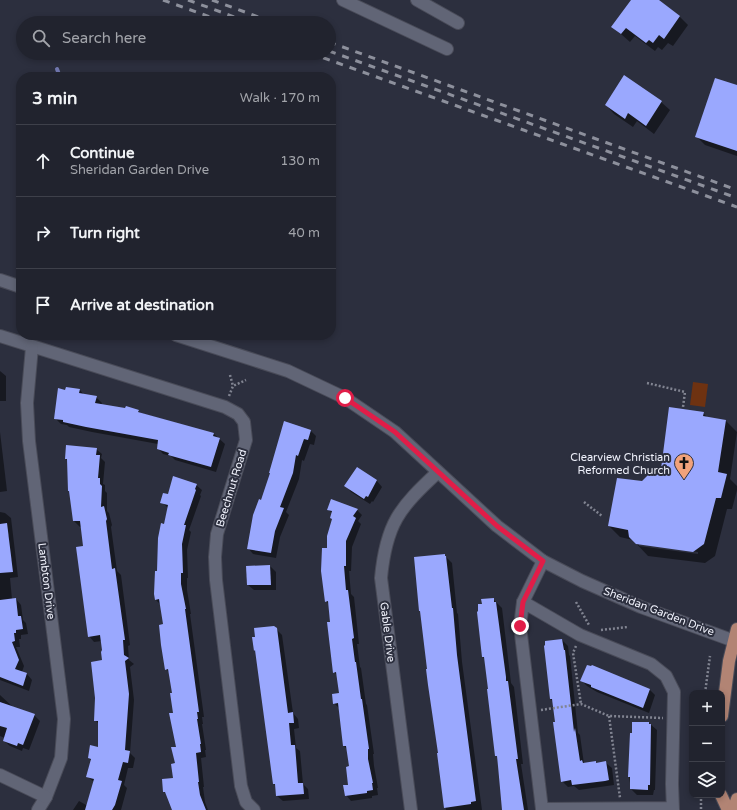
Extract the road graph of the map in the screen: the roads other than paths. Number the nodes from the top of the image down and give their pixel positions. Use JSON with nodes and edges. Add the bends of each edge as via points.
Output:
{"nodes":[{"id":1,"x":343,"y":0,"type":"edge"},
{"id":2,"x":416,"y":0,"type":"edge"},
{"id":3,"x":458,"y":23,"type":"dead end"},
{"id":4,"x":447,"y":50,"type":"dead end"},
{"id":5,"x":0,"y":280,"type":"edge"},
{"id":6,"x":16,"y":285,"type":"edge"},
{"id":7,"x":0,"y":336,"type":"edge"},
{"id":8,"x":192,"y":340,"type":"edge"},
{"id":9,"x":32,"y":346,"type":"junction"},
{"id":10,"x":438,"y":472,"type":"junction"},
{"id":11,"x":543,"y":561,"type":"junction"},
{"id":12,"x":523,"y":602,"type":"junction"},
{"id":13,"x":736,"y":637,"type":"edge"},
{"id":14,"x":725,"y":692,"type":"edge"},
{"id":15,"x":0,"y":775,"type":"edge"},
{"id":16,"x":46,"y":797,"type":"junction"},
{"id":17,"x":722,"y":798,"type":"edge"},
{"id":18,"x":737,"y":799,"type":"edge"},
{"id":19,"x":672,"y":809,"type":"edge"},
{"id":20,"x":38,"y":810,"type":"edge"},
{"id":21,"x":254,"y":810,"type":"edge"},
{"id":22,"x":407,"y":810,"type":"edge"},
{"id":23,"x":411,"y":810,"type":"edge"},
{"id":24,"x":728,"y":810,"type":"edge"},
{"id":25,"x":733,"y":810,"type":"edge"}],
"edges":[{"from":1,"to":4,"type":"street"},
{"from":2,"to":3,"type":"street"},
{"from":5,"to":6,"type":"street"},
{"from":7,"to":9,"type":"street","name":"Beechnut Road"},
{"from":8,"to":10,"type":"street","name":"Sheridan Garden Drive","via":[[288,371],[345,398],[395,432]]},
{"from":9,"to":16,"type":"street","name":"Lambton Drive","via":[[27,403],[29,441],[64,719],[61,758]]},
{"from":9,"to":21,"type":"street","name":"Beechnut Road","via":[[225,407],[238,414],[244,422],[246,440],[217,534],[215,557],[241,786],[246,802]]},
{"from":10,"to":11,"type":"street","name":"Sheridan Garden Drive","via":[[497,526]]},
{"from":10,"to":23,"type":"street","name":"Gable Drive","via":[[400,511],[389,533],[383,555],[381,578]]},
{"from":11,"to":12,"type":"street"},
{"from":11,"to":13,"type":"street","name":"Sheridan Garden Drive","via":[[641,607]]},
{"from":12,"to":19,"type":"street","via":[[580,635],[651,664],[666,676],[674,692]]},
{"from":12,"to":19,"type":"street","via":[[520,626],[542,809]]},
{"from":13,"to":14,"type":"main road","via":[[729,661]]},
{"from":15,"to":16,"type":"street"},
{"from":16,"to":20,"type":"street","name":"Lambton Drive"},
{"from":17,"to":24,"type":"main road"},
{"from":18,"to":25,"type":"main road"},
{"from":22,"to":23,"type":"street"}]}
